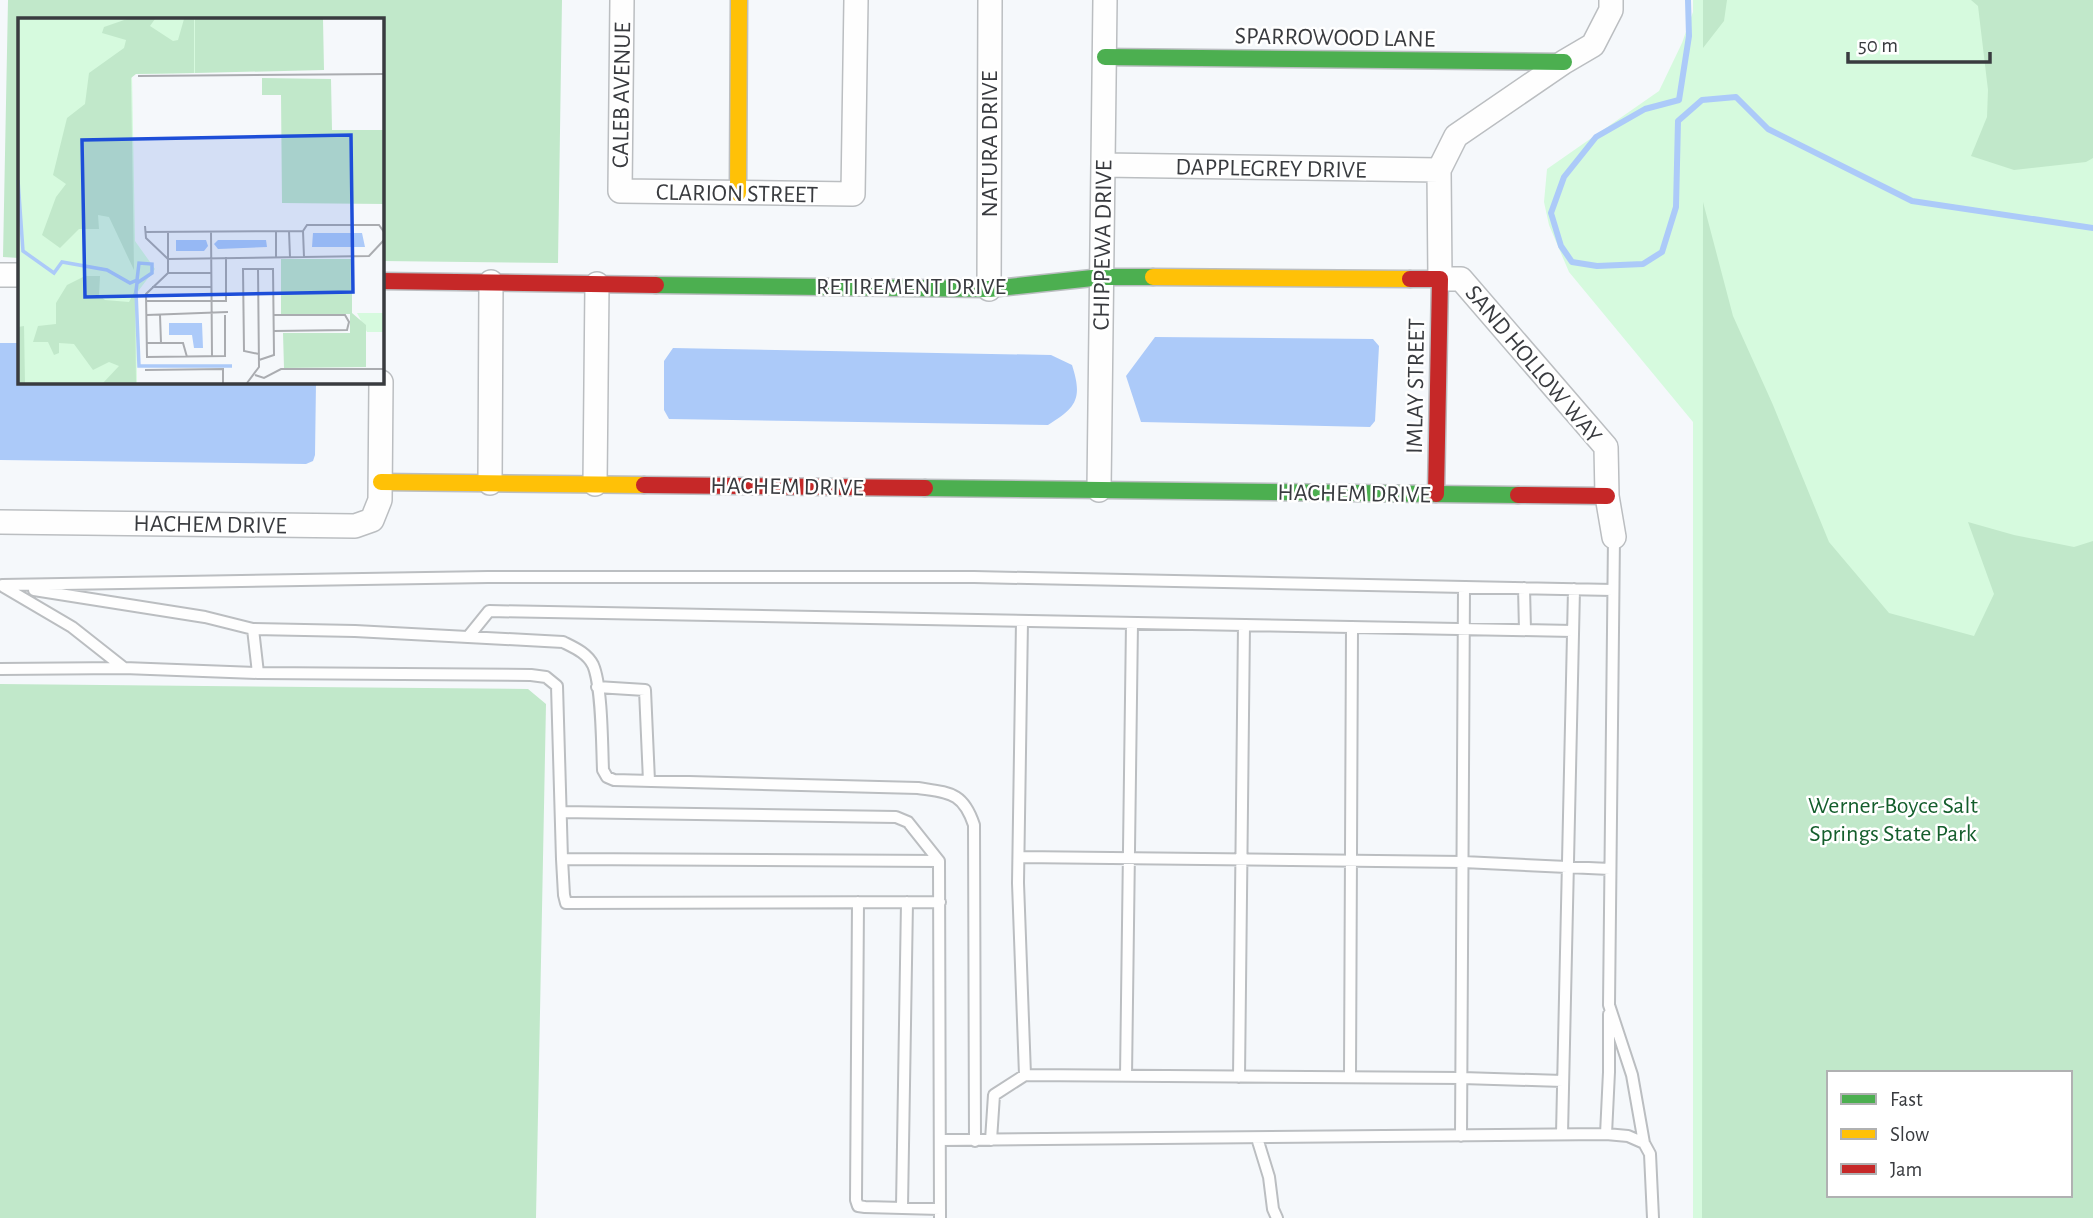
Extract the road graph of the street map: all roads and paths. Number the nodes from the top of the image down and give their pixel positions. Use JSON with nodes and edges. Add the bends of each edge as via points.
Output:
{"nodes":[{"id":1,"x":622,"y":0,"type":"edge"},
{"id":2,"x":739,"y":0,"type":"edge"},
{"id":3,"x":856,"y":0,"type":"edge"},
{"id":4,"x":990,"y":0,"type":"edge"},
{"id":5,"x":1105,"y":0,"type":"edge"},
{"id":6,"x":1611,"y":0,"type":"edge"},
{"id":7,"x":1105,"y":57,"type":"junction"},
{"id":8,"x":1564,"y":62,"type":"junction"},
{"id":9,"x":1103,"y":165,"type":"junction"},
{"id":10,"x":1438,"y":170,"type":"junction"},
{"id":11,"x":620,"y":191,"type":"joint"},
{"id":12,"x":738,"y":193,"type":"junction"},
{"id":13,"x":0,"y":275,"type":"edge"},
{"id":14,"x":18,"y":275,"type":"edge"},
{"id":15,"x":1102,"y":277,"type":"junction"},
{"id":16,"x":1440,"y":279,"type":"junction"},
{"id":17,"x":383,"y":281,"type":"edge"},
{"id":18,"x":491,"y":282,"type":"junction"},
{"id":19,"x":597,"y":284,"type":"junction"},
{"id":20,"x":989,"y":289,"type":"junction"},
{"id":21,"x":381,"y":383,"type":"edge"},
{"id":22,"x":381,"y":482,"type":"junction"},
{"id":23,"x":490,"y":483,"type":"junction"},
{"id":24,"x":595,"y":484,"type":"junction"},
{"id":25,"x":1099,"y":490,"type":"junction"},
{"id":26,"x":1436,"y":494,"type":"junction"},
{"id":27,"x":1606,"y":496,"type":"junction"},
{"id":28,"x":0,"y":522,"type":"edge"},
{"id":29,"x":1614,"y":537,"type":"joint"},
{"id":30,"x":1,"y":585,"type":"edge"},
{"id":31,"x":1464,"y":587,"type":"junction"},
{"id":32,"x":1524,"y":588,"type":"junction"},
{"id":33,"x":1574,"y":589,"type":"junction"},
{"id":34,"x":1613,"y":590,"type":"junction"},
{"id":35,"x":1022,"y":621,"type":"junction"},
{"id":36,"x":1132,"y":623,"type":"junction"},
{"id":37,"x":1244,"y":625,"type":"junction"},
{"id":38,"x":1352,"y":627,"type":"junction"},
{"id":39,"x":253,"y":629,"type":"junction"},
{"id":40,"x":1465,"y":629,"type":"junction"},
{"id":41,"x":1525,"y":630,"type":"junction"},
{"id":42,"x":1573,"y":631,"type":"junction"},
{"id":43,"x":468,"y":637,"type":"junction"},
{"id":44,"x":0,"y":668,"type":"edge"},
{"id":45,"x":124,"y":668,"type":"junction"},
{"id":46,"x":258,"y":673,"type":"junction"},
{"id":47,"x":597,"y":687,"type":"junction"},
{"id":48,"x":649,"y":781,"type":"junction"},
{"id":49,"x":561,"y":812,"type":"junction"},
{"id":50,"x":1019,"y":857,"type":"junction"},
{"id":51,"x":1129,"y":858,"type":"junction"},
{"id":52,"x":562,"y":859,"type":"junction"},
{"id":53,"x":1242,"y":859,"type":"junction"},
{"id":54,"x":939,"y":861,"type":"junction"},
{"id":55,"x":1350,"y":861,"type":"junction"},
{"id":56,"x":1463,"y":862,"type":"junction"},
{"id":57,"x":1568,"y":866,"type":"junction"},
{"id":58,"x":1609,"y":869,"type":"junction"},
{"id":59,"x":858,"y":902,"type":"junction"},
{"id":60,"x":907,"y":902,"type":"junction"},
{"id":61,"x":940,"y":902,"type":"junction"},
{"id":62,"x":1609,"y":1005,"type":"junction"},
{"id":63,"x":1025,"y":1075,"type":"junction"},
{"id":64,"x":1126,"y":1076,"type":"junction"},
{"id":65,"x":1239,"y":1077,"type":"junction"},
{"id":66,"x":1350,"y":1077,"type":"junction"},
{"id":67,"x":1462,"y":1078,"type":"junction"},
{"id":68,"x":1563,"y":1081,"type":"junction"},
{"id":69,"x":1562,"y":1134,"type":"junction"},
{"id":70,"x":1606,"y":1134,"type":"junction"},
{"id":71,"x":1461,"y":1136,"type":"junction"},
{"id":72,"x":1257,"y":1138,"type":"junction"},
{"id":73,"x":940,"y":1140,"type":"junction"},
{"id":74,"x":991,"y":1140,"type":"junction"},
{"id":75,"x":975,"y":1141,"type":"junction"},
{"id":76,"x":1644,"y":1143,"type":"junction"},
{"id":77,"x":902,"y":1207,"type":"junction"},
{"id":78,"x":940,"y":1213,"type":"edge"},
{"id":79,"x":1277,"y":1218,"type":"edge"},
{"id":80,"x":1653,"y":1218,"type":"edge"}],
"edges":[{"from":1,"to":11,"type":"street","name":"CALEB AVENUE"},
{"from":2,"to":12,"type":"street"},
{"from":3,"to":12,"type":"street","name":"CLARION STREET","via":[[853,194]]},
{"from":4,"to":20,"type":"street","name":"NATURA DRIVE"},
{"from":5,"to":7,"type":"street","name":"CHIPPEWA DRIVE"},
{"from":6,"to":8,"type":"street","name":"SAND HOLLOW WAY","via":[[1611,10],[1593,45]]},
{"from":7,"to":8,"type":"street","name":"SPARROWOOD LANE"},
{"from":7,"to":9,"type":"street","name":"CHIPPEWA DRIVE"},
{"from":8,"to":10,"type":"street","name":"SAND HOLLOW WAY","via":[[1456,136]]},
{"from":9,"to":10,"type":"street","name":"DAPPLEGREY DRIVE"},
{"from":9,"to":15,"type":"street","name":"CHIPPEWA DRIVE"},
{"from":10,"to":16,"type":"street","name":"SAND HOLLOW WAY"},
{"from":11,"to":12,"type":"street","name":"CLARION STREET"},
{"from":13,"to":14,"type":"street"},
{"from":15,"to":16,"type":"street","name":"RETIREMENT DRIVE"},
{"from":15,"to":20,"type":"street","name":"RETIREMENT DRIVE"},
{"from":15,"to":25,"type":"street","name":"CHIPPEWA DRIVE"},
{"from":16,"to":26,"type":"street","name":"IMLAY STREET"},
{"from":16,"to":27,"type":"street","name":"SAND HOLLOW WAY","via":[[1461,279],[1606,447]]},
{"from":17,"to":18,"type":"street","name":"RETIREMENT DRIVE"},
{"from":18,"to":19,"type":"street","name":"RETIREMENT DRIVE"},
{"from":18,"to":23,"type":"street"},
{"from":19,"to":20,"type":"street","name":"RETIREMENT DRIVE"},
{"from":19,"to":24,"type":"street"},
{"from":21,"to":22,"type":"street"},
{"from":22,"to":23,"type":"street","name":"HACHEM DRIVE"},
{"from":22,"to":28,"type":"street","name":"HACHEM DRIVE","via":[[372,520],[355,526]]},
{"from":23,"to":24,"type":"street","name":"HACHEM DRIVE"},
{"from":24,"to":25,"type":"street","name":"HACHEM DRIVE"},
{"from":25,"to":26,"type":"street","name":"HACHEM DRIVE"},
{"from":26,"to":27,"type":"street","name":"HACHEM DRIVE"},
{"from":27,"to":29,"type":"street","name":"SAND HOLLOW WAY"},
{"from":29,"to":34,"type":"lane"},
{"from":30,"to":31,"type":"lane","via":[[488,577],[974,577]]},
{"from":30,"to":39,"type":"lane","via":[[205,617]]},
{"from":30,"to":45,"type":"lane","via":[[72,627]]},
{"from":31,"to":32,"type":"lane"},
{"from":31,"to":40,"type":"lane"},
{"from":32,"to":33,"type":"lane"},
{"from":32,"to":41,"type":"lane"},
{"from":33,"to":34,"type":"lane"},
{"from":33,"to":42,"type":"lane"},
{"from":34,"to":58,"type":"lane"},
{"from":35,"to":36,"type":"lane"},
{"from":35,"to":43,"type":"lane","via":[[489,611]]},
{"from":35,"to":50,"type":"lane"},
{"from":36,"to":37,"type":"lane"},
{"from":36,"to":51,"type":"lane"},
{"from":37,"to":38,"type":"lane"},
{"from":37,"to":53,"type":"lane"},
{"from":38,"to":40,"type":"lane"},
{"from":38,"to":55,"type":"lane"},
{"from":39,"to":43,"type":"lane"},
{"from":39,"to":46,"type":"lane"},
{"from":40,"to":41,"type":"lane"},
{"from":40,"to":56,"type":"lane"},
{"from":41,"to":42,"type":"lane"},
{"from":42,"to":57,"type":"lane"},
{"from":43,"to":47,"type":"lane","via":[[563,642],[582,651],[593,665]]},
{"from":44,"to":45,"type":"lane"},
{"from":45,"to":46,"type":"lane"},
{"from":46,"to":49,"type":"lane","via":[[546,677],[557,686]]},
{"from":47,"to":48,"type":"lane","via":[[603,770],[614,780]]},
{"from":47,"to":48,"type":"lane","via":[[645,690]]},
{"from":48,"to":75,"type":"lane","via":[[918,788],[947,792],[968,806],[974,825]]},
{"from":49,"to":52,"type":"lane"},
{"from":49,"to":54,"type":"lane","via":[[896,817],[908,822]]},
{"from":50,"to":51,"type":"lane"},
{"from":50,"to":63,"type":"lane"},
{"from":51,"to":53,"type":"lane"},
{"from":51,"to":64,"type":"lane"},
{"from":52,"to":54,"type":"lane"},
{"from":52,"to":59,"type":"lane","via":[[566,903]]},
{"from":53,"to":55,"type":"lane"},
{"from":53,"to":65,"type":"lane"},
{"from":54,"to":61,"type":"lane"},
{"from":55,"to":56,"type":"lane"},
{"from":55,"to":66,"type":"lane"},
{"from":56,"to":57,"type":"lane"},
{"from":56,"to":67,"type":"lane"},
{"from":57,"to":58,"type":"lane"},
{"from":57,"to":68,"type":"lane"},
{"from":58,"to":62,"type":"lane"},
{"from":59,"to":60,"type":"lane"},
{"from":59,"to":77,"type":"lane","via":[[856,1199],[858,1206]]},
{"from":60,"to":61,"type":"lane"},
{"from":60,"to":77,"type":"lane"},
{"from":61,"to":73,"type":"lane"},
{"from":62,"to":70,"type":"lane"},
{"from":62,"to":76,"type":"lane","via":[[1633,1075]]},
{"from":63,"to":64,"type":"lane"},
{"from":63,"to":74,"type":"lane","via":[[993,1095]]},
{"from":64,"to":65,"type":"lane"},
{"from":65,"to":66,"type":"lane"},
{"from":66,"to":67,"type":"lane"},
{"from":67,"to":68,"type":"lane"},
{"from":67,"to":71,"type":"lane"},
{"from":68,"to":69,"type":"lane"},
{"from":69,"to":70,"type":"lane"},
{"from":69,"to":71,"type":"lane"},
{"from":70,"to":76,"type":"lane"},
{"from":71,"to":72,"type":"lane"},
{"from":72,"to":74,"type":"lane"},
{"from":72,"to":79,"type":"lane"},
{"from":73,"to":75,"type":"lane"},
{"from":73,"to":78,"type":"lane"},
{"from":74,"to":75,"type":"lane"},
{"from":76,"to":80,"type":"lane","via":[[1650,1154]]},
{"from":77,"to":78,"type":"lane"}]}
